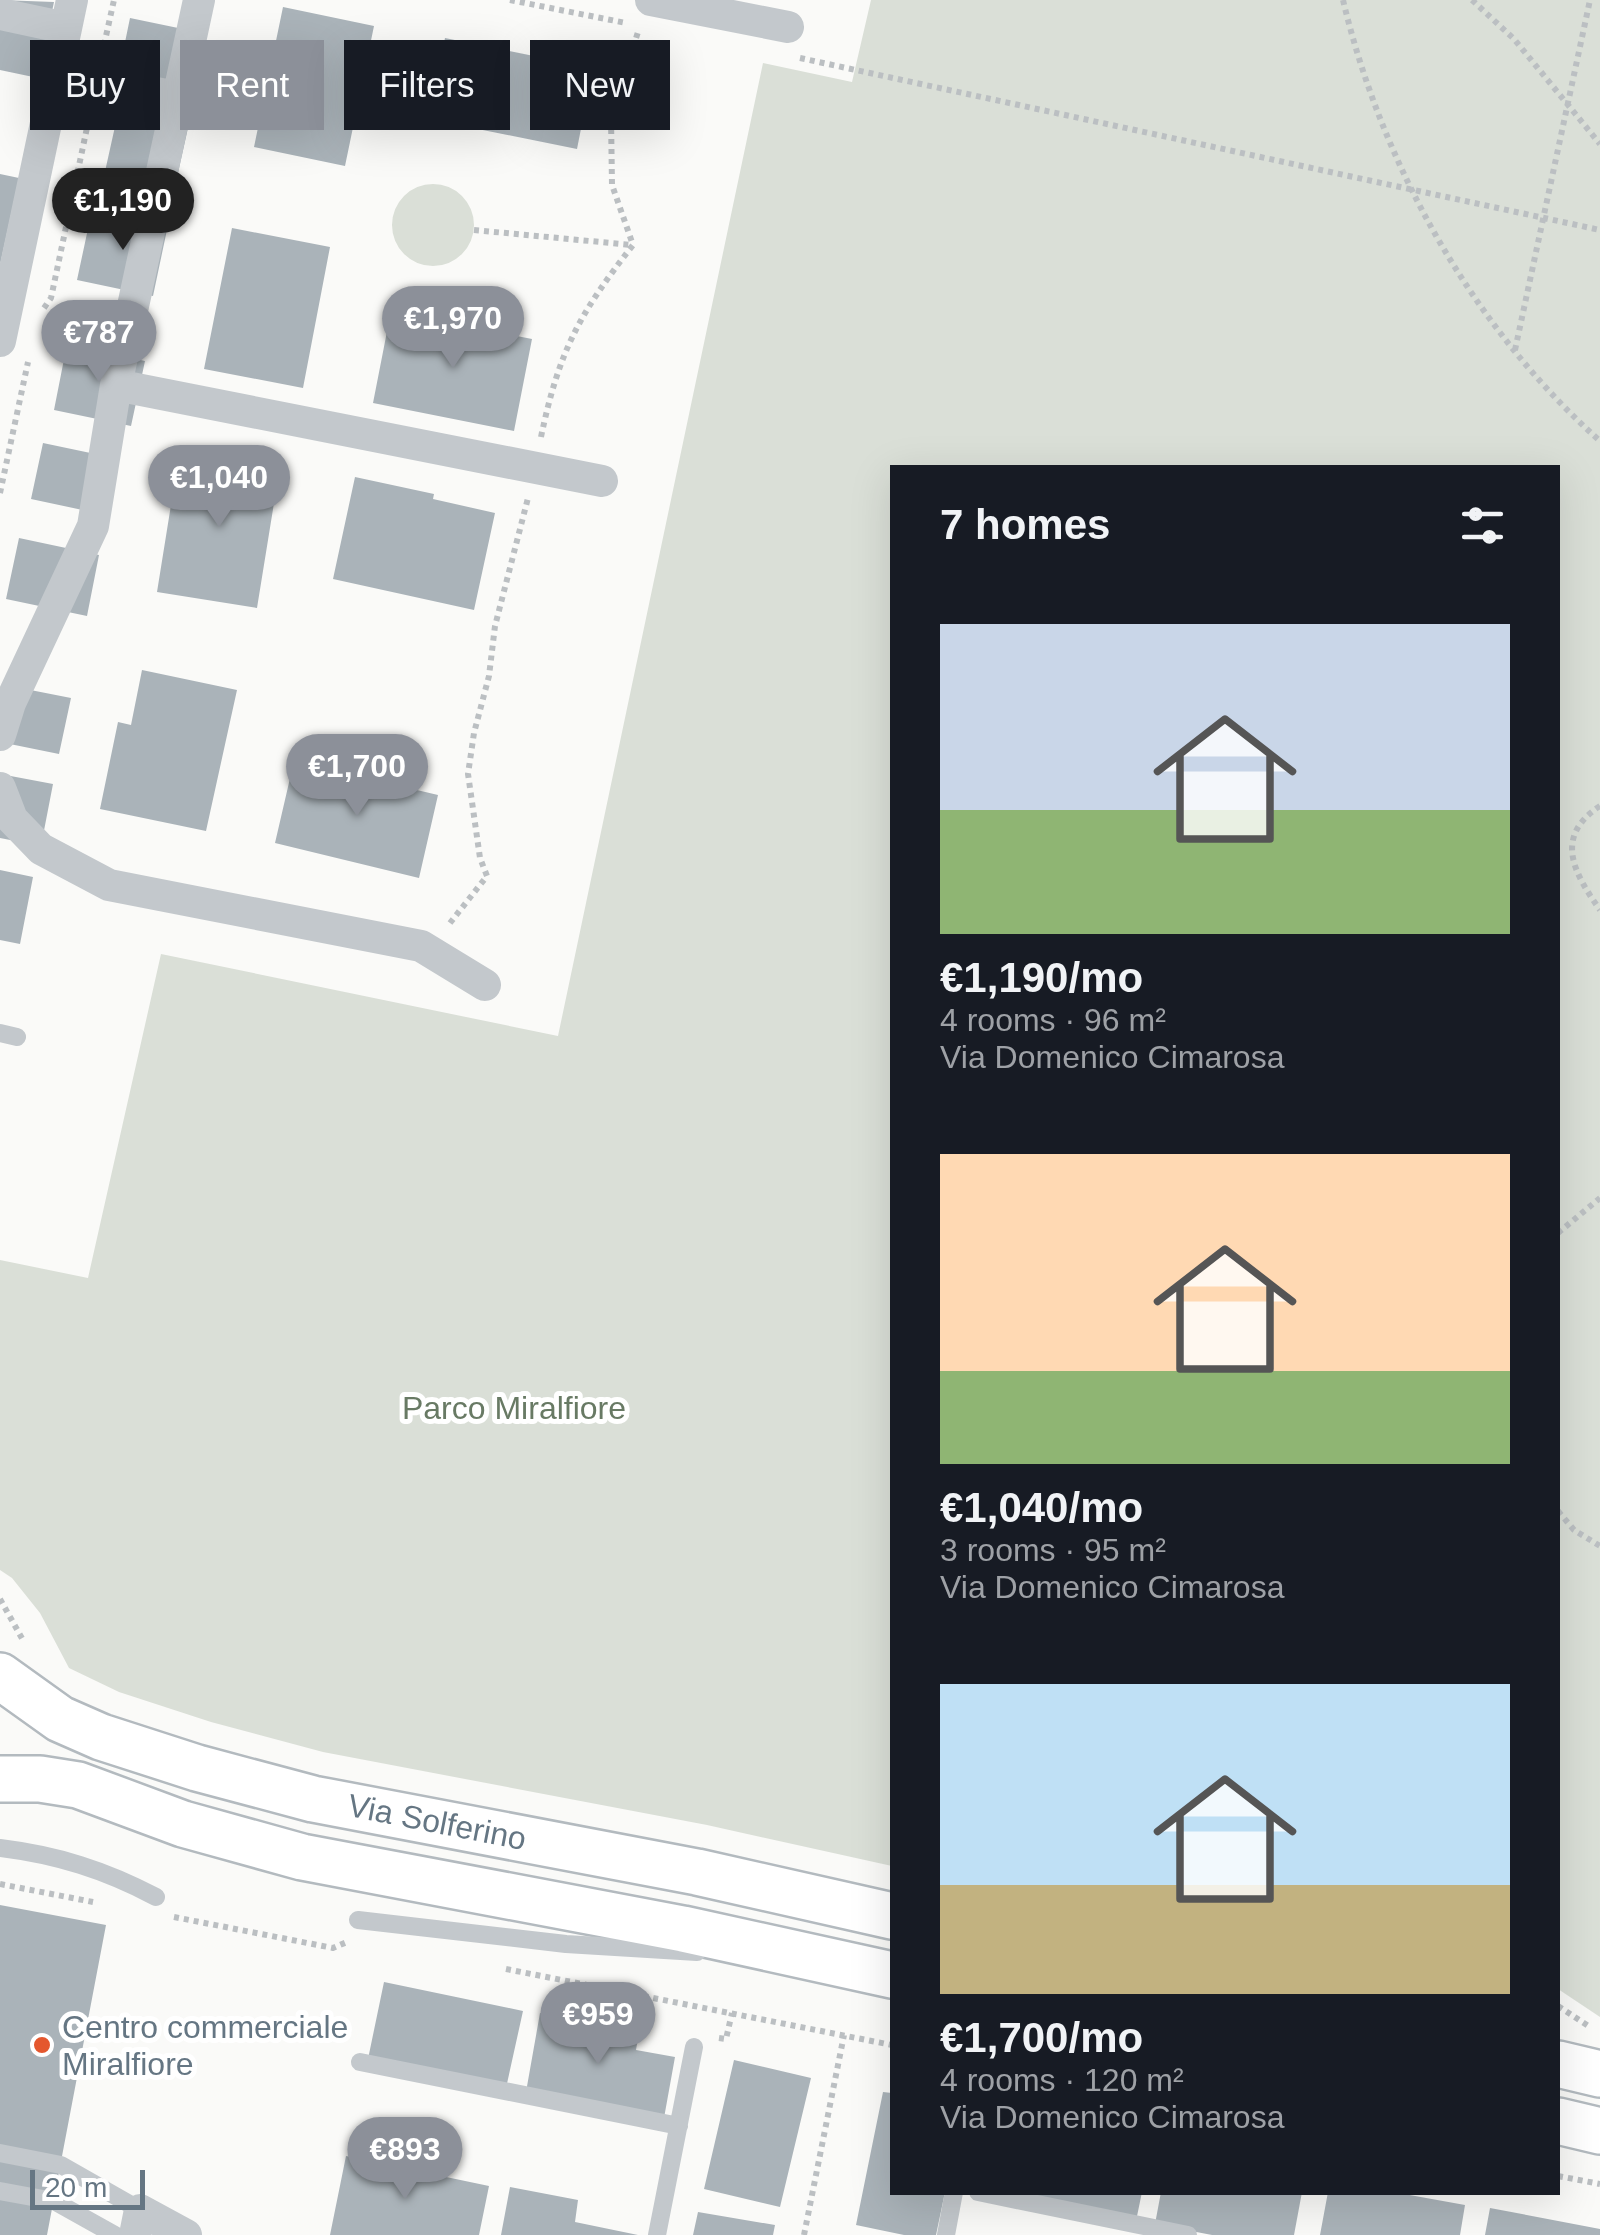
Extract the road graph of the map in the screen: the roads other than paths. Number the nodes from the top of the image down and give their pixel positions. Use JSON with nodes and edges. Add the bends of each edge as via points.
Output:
{"nodes":[{"id":1,"x":200,"y":0,"type":"edge"},
{"id":2,"x":651,"y":0,"type":"edge"},
{"id":3,"x":0,"y":14,"type":"edge"},
{"id":4,"x":69,"y":14,"type":"edge"},
{"id":5,"x":63,"y":40,"type":"edge"},
{"id":6,"x":786,"y":41,"type":"road end"},
{"id":7,"x":160,"y":94,"type":"edge"},
{"id":8,"x":177,"y":97,"type":"junction"},
{"id":9,"x":44,"y":130,"type":"edge"},
{"id":10,"x":0,"y":341,"type":"edge"},
{"id":11,"x":116,"y":385,"type":"junction"},
{"id":12,"x":602,"y":481,"type":"dead end"},
{"id":13,"x":0,"y":735,"type":"edge"},
{"id":14,"x":0,"y":788,"type":"edge"},
{"id":15,"x":484,"y":985,"type":"dead end"},
{"id":16,"x":0,"y":1676,"type":"edge"},
{"id":17,"x":0,"y":1779,"type":"edge"},
{"id":18,"x":0,"y":1848,"type":"edge"},
{"id":19,"x":156,"y":1897,"type":"dead end"},
{"id":20,"x":890,"y":1916,"type":"edge"},
{"id":21,"x":358,"y":1920,"type":"dead end"},
{"id":22,"x":817,"y":1959,"type":"junction"},
{"id":23,"x":890,"y":1976,"type":"edge"},
{"id":24,"x":694,"y":2047,"type":"dead end"},
{"id":25,"x":360,"y":2062,"type":"dead end"},
{"id":26,"x":1560,"y":2064,"type":"edge"},
{"id":27,"x":1600,"y":2074,"type":"edge"},
{"id":28,"x":1560,"y":2121,"type":"edge"},
{"id":29,"x":679,"y":2126,"type":"junction"},
{"id":30,"x":1600,"y":2131,"type":"edge"},
{"id":31,"x":0,"y":2153,"type":"edge"},
{"id":32,"x":0,"y":2191,"type":"edge"},
{"id":33,"x":953,"y":2195,"type":"edge"},
{"id":34,"x":993,"y":2195,"type":"edge"},
{"id":35,"x":138,"y":2222,"type":"edge"},
{"id":36,"x":115,"y":2235,"type":"edge"},
{"id":37,"x":186,"y":2235,"type":"edge"},
{"id":38,"x":657,"y":2235,"type":"edge"},
{"id":39,"x":946,"y":2235,"type":"edge"},
{"id":40,"x":1188,"y":2235,"type":"edge"}],
"edges":[{"from":1,"to":8,"type":"street"},
{"from":2,"to":6,"type":"street"},
{"from":3,"to":4,"type":"street"},
{"from":4,"to":5,"type":"street"},
{"from":7,"to":8,"type":"street"},
{"from":8,"to":11,"type":"street"},
{"from":9,"to":10,"type":"street"},
{"from":11,"to":12,"type":"street"},
{"from":11,"to":13,"type":"street","via":[[94,526]]},
{"from":14,"to":15,"type":"street","via":[[12,818],[42,849],[109,885],[422,946]]},
{"from":16,"to":20,"type":"main road","name":"Via Solferino","via":[[60,1719],[197,1768]]},
{"from":17,"to":22,"type":"main road","name":"Via Solferino","via":[[78,1785],[182,1824],[302,1857]]},
{"from":18,"to":19,"type":"lane","via":[[67,1859]]},
{"from":21,"to":22,"type":"lane","via":[[566,1944]]},
{"from":22,"to":23,"type":"main road","name":"Via Solferino"},
{"from":24,"to":29,"type":"lane"},
{"from":25,"to":29,"type":"lane"},
{"from":26,"to":27,"type":"main road"},
{"from":28,"to":30,"type":"main road"},
{"from":29,"to":38,"type":"lane"},
{"from":31,"to":35,"type":"lane","via":[[60,2165]]},
{"from":32,"to":36,"type":"lane","via":[[54,2200]]},
{"from":33,"to":39,"type":"lane"},
{"from":34,"to":40,"type":"lane"},
{"from":35,"to":37,"type":"street"}]}
